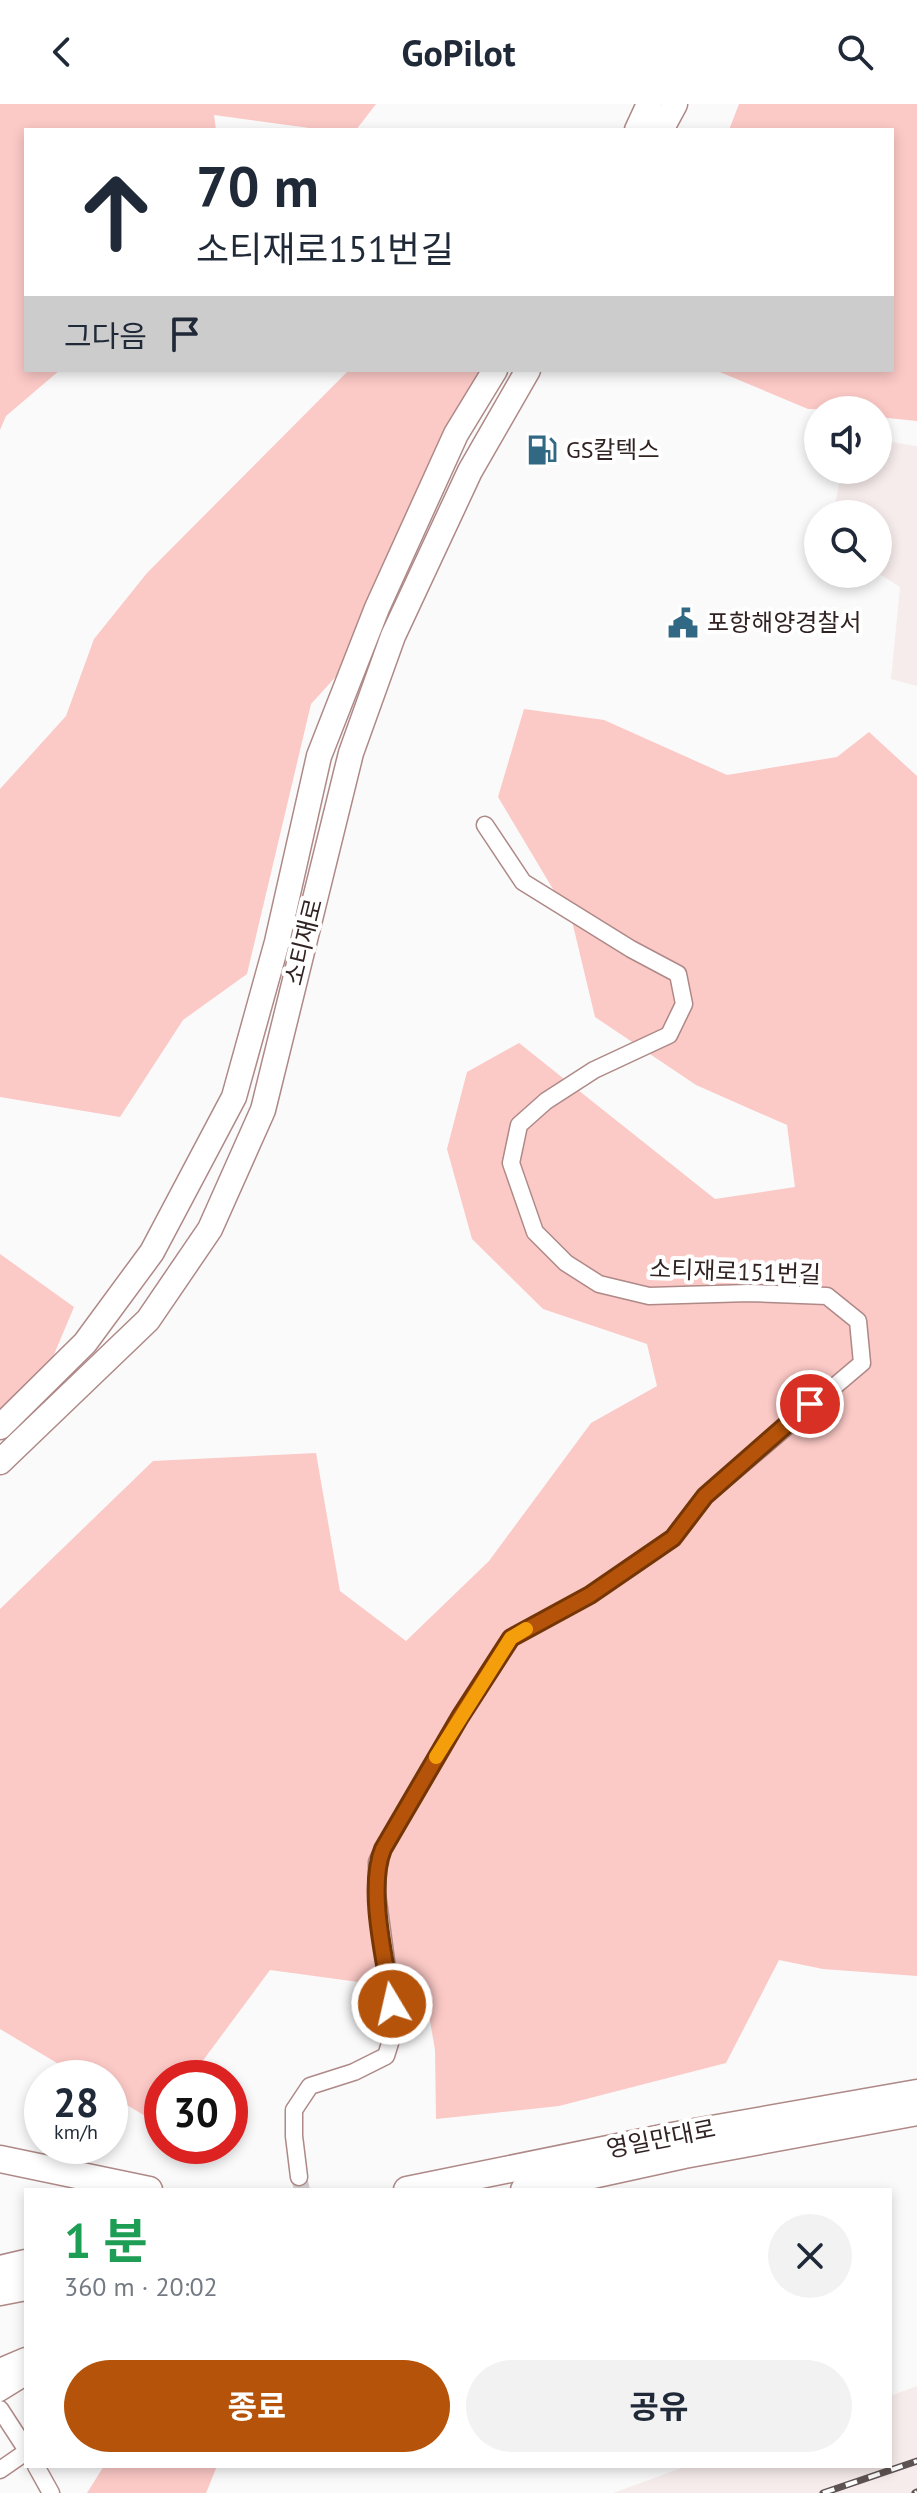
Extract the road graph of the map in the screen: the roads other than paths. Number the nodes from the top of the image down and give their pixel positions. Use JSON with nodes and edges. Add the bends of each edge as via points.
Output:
{"nodes":[{"id":1,"x":649,"y":104,"type":"edge"},
{"id":2,"x":675,"y":104,"type":"edge"},
{"id":3,"x":638,"y":128,"type":"edge"},
{"id":4,"x":662,"y":128,"type":"edge"},
{"id":5,"x":494,"y":372,"type":"edge"},
{"id":6,"x":527,"y":372,"type":"edge"},
{"id":7,"x":485,"y":825,"type":"dead end"},
{"id":8,"x":0,"y":1427,"type":"edge"},
{"id":9,"x":0,"y":1462,"type":"edge"},
{"id":10,"x":917,"y":2093,"type":"edge"},
{"id":11,"x":917,"y":2112,"type":"edge"},
{"id":12,"x":0,"y":2159,"type":"edge"},
{"id":13,"x":299,"y":2177,"type":"tunnel mouth"},
{"id":14,"x":139,"y":2188,"type":"edge"},
{"id":15,"x":417,"y":2188,"type":"edge"},
{"id":16,"x":533,"y":2188,"type":"edge"},
{"id":17,"x":24,"y":2263,"type":"edge"},
{"id":18,"x":0,"y":2269,"type":"edge"},
{"id":19,"x":24,"y":2287,"type":"edge"},
{"id":20,"x":0,"y":2292,"type":"edge"},
{"id":21,"x":24,"y":2362,"type":"edge"},
{"id":22,"x":0,"y":2372,"type":"edge"},
{"id":23,"x":24,"y":2378,"type":"edge"},
{"id":24,"x":0,"y":2393,"type":"edge"},
{"id":25,"x":0,"y":2409,"type":"edge"},
{"id":26,"x":24,"y":2447,"type":"edge"},
{"id":27,"x":24,"y":2452,"type":"edge"},
{"id":28,"x":37,"y":2468,"type":"edge"},
{"id":29,"x":0,"y":2470,"type":"edge"},
{"id":30,"x":51,"y":2493,"type":"edge"}],
"edges":[{"from":1,"to":3,"type":"main road"},
{"from":2,"to":4,"type":"main road"},
{"from":5,"to":8,"type":"main road","name":"소티재로","via":[[449,448],[377,608],[319,756],[277,942],[234,1097],[152,1252],[85,1343]]},
{"from":6,"to":9,"type":"main road","name":"소티재로","via":[[470,471],[393,636],[351,753],[263,1110],[210,1229],[148,1320]]},
{"from":7,"to":13,"type":"street","name":"소티재로151번길","via":[[523,882],[678,974],[684,1004],[669,1035],[594,1070],[519,1125],[511,1163],[535,1232],[566,1263],[599,1284],[649,1296],[827,1296],[858,1321],[862,1363],[705,1496],[673,1538],[590,1595],[511,1638],[377,1862],[395,2027],[386,2056],[310,2086],[294,2110]]},
{"from":10,"to":15,"type":"highway","name":"영일만대로"},
{"from":11,"to":16,"type":"highway","name":"영일만대로"},
{"from":12,"to":14,"type":"highway"},
{"from":17,"to":18,"type":"highway"},
{"from":19,"to":20,"type":"highway"},
{"from":21,"to":22,"type":"highway"},
{"from":23,"to":24,"type":"street"},
{"from":25,"to":26,"type":"street"},
{"from":27,"to":29,"type":"street"},
{"from":28,"to":30,"type":"street"}]}
